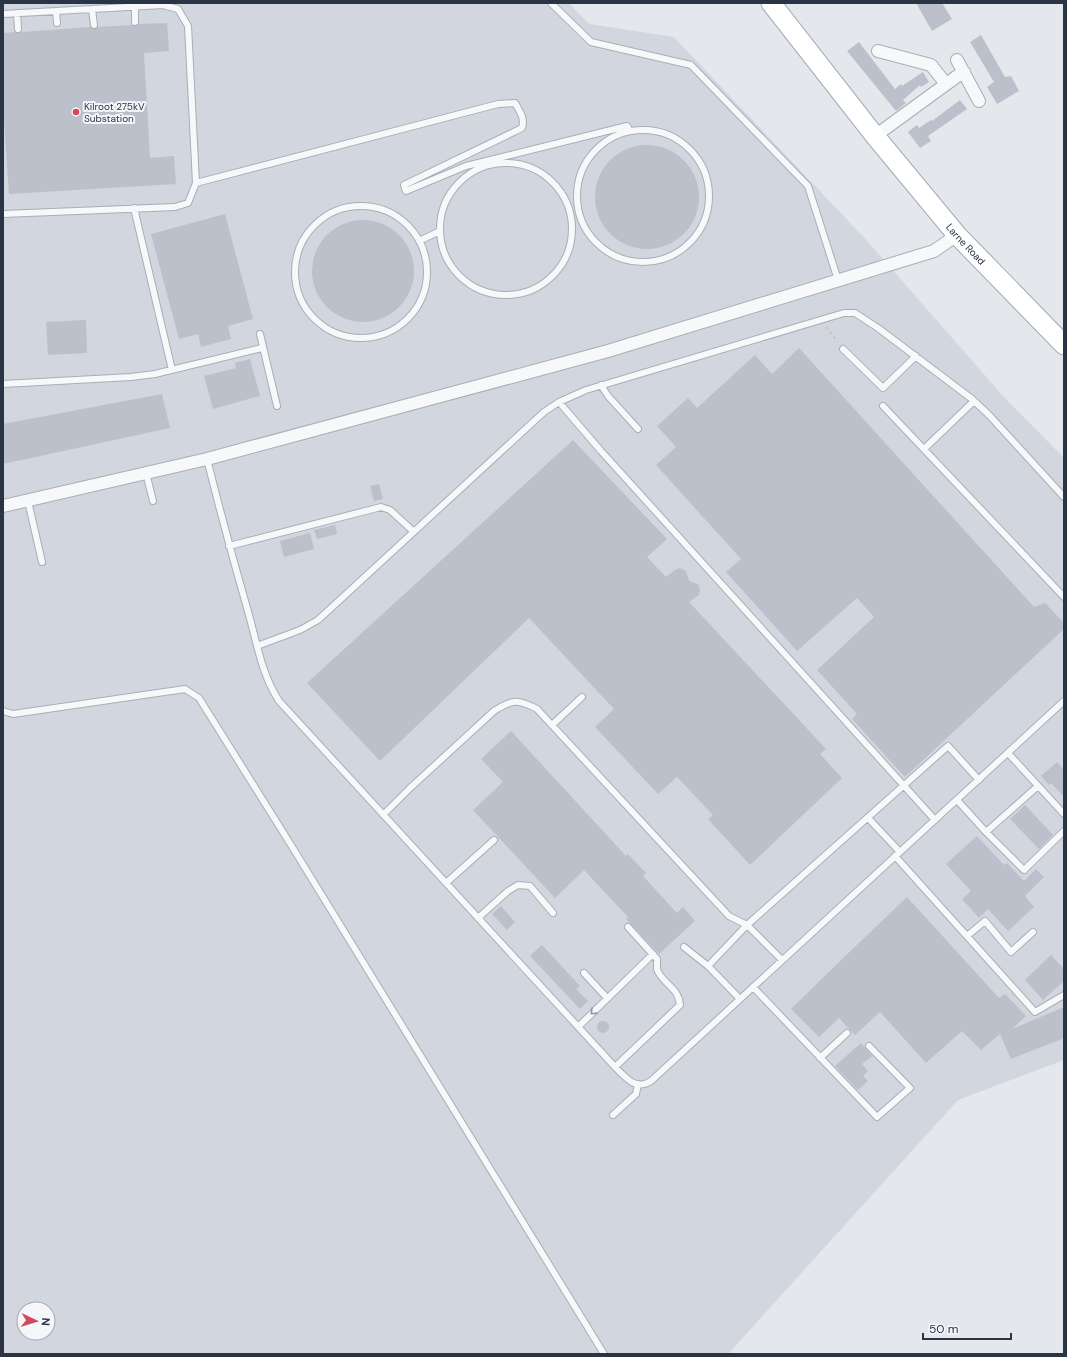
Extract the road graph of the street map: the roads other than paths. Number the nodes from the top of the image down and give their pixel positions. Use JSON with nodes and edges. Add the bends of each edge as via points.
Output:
{"nodes":[{"id":1,"x":551,"y":3,"type":"edge"},
{"id":2,"x":771,"y":3,"type":"edge"},
{"id":3,"x":135,"y":6,"type":"junction"},
{"id":4,"x":92,"y":9,"type":"junction"},
{"id":5,"x":56,"y":11,"type":"junction"},
{"id":6,"x":17,"y":13,"type":"junction"},
{"id":7,"x":3,"y":14,"type":"edge"},
{"id":8,"x":135,"y":22,"type":"dead end"},
{"id":9,"x":57,"y":23,"type":"dead end"},
{"id":10,"x":94,"y":25,"type":"dead end"},
{"id":11,"x":18,"y":29,"type":"dead end"},
{"id":12,"x":878,"y":51,"type":"dead end"},
{"id":13,"x":957,"y":60,"type":"dead end"},
{"id":14,"x":964,"y":72,"type":"junction"},
{"id":15,"x":946,"y":84,"type":"junction"},
{"id":16,"x":979,"y":101,"type":"dead end"},
{"id":17,"x":630,"y":131,"type":"junction"},
{"id":18,"x":875,"y":136,"type":"junction"},
{"id":19,"x":492,"y":162,"type":"junction"},
{"id":20,"x":196,"y":183,"type":"junction"},
{"id":21,"x":134,"y":208,"type":"junction"},
{"id":22,"x":3,"y":214,"type":"edge"},
{"id":23,"x":571,"y":218,"type":"junction"},
{"id":24,"x":582,"y":220,"type":"junction"},
{"id":25,"x":440,"y":231,"type":"junction"},
{"id":26,"x":957,"y":235,"type":"junction"},
{"id":27,"x":419,"y":241,"type":"junction"},
{"id":28,"x":838,"y":280,"type":"junction"},
{"id":29,"x":260,"y":334,"type":"dead end"},
{"id":30,"x":1064,"y":345,"type":"edge"},
{"id":31,"x":262,"y":348,"type":"junction"},
{"id":32,"x":843,"y":349,"type":"road end"},
{"id":33,"x":916,"y":356,"type":"junction"},
{"id":34,"x":172,"y":370,"type":"junction"},
{"id":35,"x":3,"y":384,"type":"edge"},
{"id":36,"x":601,"y":385,"type":"junction"},
{"id":37,"x":974,"y":401,"type":"junction"},
{"id":38,"x":559,"y":402,"type":"junction"},
{"id":39,"x":277,"y":406,"type":"dead end"},
{"id":40,"x":883,"y":406,"type":"dead end"},
{"id":41,"x":638,"y":429,"type":"dead end"},
{"id":42,"x":924,"y":449,"type":"junction"},
{"id":43,"x":207,"y":459,"type":"junction"},
{"id":44,"x":146,"y":473,"type":"junction"},
{"id":45,"x":1064,"y":497,"type":"edge"},
{"id":46,"x":28,"y":500,"type":"junction"},
{"id":47,"x":153,"y":501,"type":"dead end"},
{"id":48,"x":3,"y":506,"type":"edge"},
{"id":49,"x":414,"y":532,"type":"junction"},
{"id":50,"x":229,"y":546,"type":"junction"},
{"id":51,"x":42,"y":562,"type":"dead end"},
{"id":52,"x":1064,"y":597,"type":"edge"},
{"id":53,"x":257,"y":646,"type":"junction"},
{"id":54,"x":582,"y":697,"type":"dead end"},
{"id":55,"x":1064,"y":701,"type":"edge"},
{"id":56,"x":3,"y":711,"type":"edge"},
{"id":57,"x":552,"y":725,"type":"junction"},
{"id":58,"x":1008,"y":753,"type":"junction"},
{"id":59,"x":979,"y":780,"type":"junction"},
{"id":60,"x":904,"y":786,"type":"junction"},
{"id":61,"x":1038,"y":786,"type":"junction"},
{"id":62,"x":957,"y":800,"type":"junction"},
{"id":63,"x":1064,"y":814,"type":"edge"},
{"id":64,"x":383,"y":815,"type":"junction"},
{"id":65,"x":868,"y":818,"type":"junction"},
{"id":66,"x":935,"y":820,"type":"junction"},
{"id":67,"x":1064,"y":831,"type":"edge"},
{"id":68,"x":986,"y":832,"type":"junction"},
{"id":69,"x":494,"y":840,"type":"dead end"},
{"id":70,"x":898,"y":854,"type":"junction"},
{"id":71,"x":446,"y":883,"type":"junction"},
{"id":72,"x":553,"y":913,"type":"dead end"},
{"id":73,"x":478,"y":918,"type":"junction"},
{"id":74,"x":746,"y":925,"type":"junction"},
{"id":75,"x":628,"y":927,"type":"dead end"},
{"id":76,"x":1033,"y":932,"type":"dead end"},
{"id":77,"x":967,"y":936,"type":"junction"},
{"id":78,"x":684,"y":947,"type":"dead end"},
{"id":79,"x":653,"y":954,"type":"junction"},
{"id":80,"x":782,"y":960,"type":"junction"},
{"id":81,"x":708,"y":966,"type":"junction"},
{"id":82,"x":584,"y":973,"type":"dead end"},
{"id":83,"x":754,"y":987,"type":"junction"},
{"id":84,"x":1064,"y":995,"type":"edge"},
{"id":85,"x":607,"y":998,"type":"junction"},
{"id":86,"x":740,"y":999,"type":"junction"},
{"id":87,"x":578,"y":1027,"type":"junction"},
{"id":88,"x":847,"y":1033,"type":"dead end"},
{"id":89,"x":869,"y":1046,"type":"dead end"},
{"id":90,"x":820,"y":1058,"type":"junction"},
{"id":91,"x":615,"y":1067,"type":"junction"},
{"id":92,"x":638,"y":1084,"type":"junction"},
{"id":93,"x":613,"y":1115,"type":"dead end"},
{"id":94,"x":604,"y":1354,"type":"edge"}],
"edges":[{"from":1,"to":28,"type":"lane","via":[[591,42],[691,65],[808,186]]},
{"from":2,"to":18,"type":"main road","name":"Larne Road"},
{"from":3,"to":4,"type":"lane"},
{"from":3,"to":8,"type":"lane"},
{"from":3,"to":20,"type":"lane","via":[[163,4],[178,9],[188,26]]},
{"from":4,"to":5,"type":"lane"},
{"from":4,"to":10,"type":"lane"},
{"from":5,"to":6,"type":"lane"},
{"from":5,"to":9,"type":"lane"},
{"from":6,"to":7,"type":"lane"},
{"from":6,"to":11,"type":"lane"},
{"from":12,"to":15,"type":"street","via":[[931,65]]},
{"from":13,"to":14,"type":"street"},
{"from":14,"to":15,"type":"street"},
{"from":14,"to":16,"type":"street"},
{"from":15,"to":18,"type":"street"},
{"from":17,"to":19,"type":"lane","via":[[627,126]]},
{"from":17,"to":24,"type":"lane","via":[[608,139],[592,155],[581,175],[577,198]]},
{"from":17,"to":24,"type":"lane","via":[[653,130],[672,136],[689,148],[702,165],[708,184],[709,205],[702,225],[690,242],[674,254],[654,261],[633,261],[612,254],[594,240]]},
{"from":18,"to":26,"type":"main road","name":"Larne Road"},
{"from":19,"to":20,"type":"lane","via":[[466,166],[406,190],[404,184],[522,128],[524,122],[515,103],[498,104]]},
{"from":19,"to":23,"type":"lane","via":[[515,164],[535,170],[552,182],[565,198]]},
{"from":19,"to":25,"type":"lane","via":[[472,173],[454,188],[444,208]]},
{"from":20,"to":21,"type":"lane","via":[[188,203],[175,207]]},
{"from":21,"to":22,"type":"lane"},
{"from":21,"to":34,"type":"lane"},
{"from":23,"to":24,"type":"lane"},
{"from":23,"to":25,"type":"lane","via":[[572,239],[565,259],[553,276],[537,288],[517,294],[496,295],[474,287],[457,273],[445,254]]},
{"from":25,"to":27,"type":"lane"},
{"from":26,"to":28,"type":"street","via":[[934,251]]},
{"from":26,"to":30,"type":"main road","name":"Larne Road"},
{"from":27,"to":27,"type":"lane","via":[[407,224],[390,212],[370,206],[347,207],[326,215],[309,231],[298,251],[295,274],[300,296],[311,316],[329,330],[351,337],[372,337],[391,330],[408,318],[420,301],[426,281],[426,260]]},
{"from":28,"to":43,"type":"street","via":[[608,351]]},
{"from":29,"to":31,"type":"lane"},
{"from":31,"to":34,"type":"lane"},
{"from":31,"to":39,"type":"lane"},
{"from":32,"to":33,"type":"lane","via":[[883,388]]},
{"from":33,"to":36,"type":"lane","via":[[855,313],[844,313]]},
{"from":33,"to":37,"type":"lane"},
{"from":34,"to":35,"type":"lane","via":[[132,377]]},
{"from":36,"to":38,"type":"lane"},
{"from":36,"to":41,"type":"lane"},
{"from":37,"to":42,"type":"lane"},
{"from":37,"to":45,"type":"lane"},
{"from":38,"to":49,"type":"lane","via":[[544,412]]},
{"from":38,"to":60,"type":"lane"},
{"from":40,"to":42,"type":"lane"},
{"from":42,"to":52,"type":"lane"},
{"from":43,"to":44,"type":"street"},
{"from":43,"to":50,"type":"lane"},
{"from":44,"to":46,"type":"street"},
{"from":44,"to":47,"type":"lane"},
{"from":46,"to":48,"type":"street"},
{"from":46,"to":51,"type":"lane"},
{"from":49,"to":50,"type":"lane","via":[[390,510],[382,508]]},
{"from":49,"to":53,"type":"lane","via":[[318,620],[300,630]]},
{"from":50,"to":53,"type":"lane"},
{"from":53,"to":64,"type":"lane","via":[[271,688],[279,701]]},
{"from":54,"to":57,"type":"lane"},
{"from":55,"to":58,"type":"lane"},
{"from":56,"to":94,"type":"lane","via":[[13,714],[185,689],[199,698]]},
{"from":57,"to":64,"type":"lane","via":[[537,709],[523,702],[507,703],[494,711]]},
{"from":57,"to":74,"type":"lane","via":[[729,916]]},
{"from":58,"to":59,"type":"lane"},
{"from":58,"to":61,"type":"lane"},
{"from":59,"to":60,"type":"lane","via":[[948,746]]},
{"from":59,"to":62,"type":"lane"},
{"from":60,"to":65,"type":"lane"},
{"from":60,"to":66,"type":"lane"},
{"from":61,"to":63,"type":"lane"},
{"from":61,"to":68,"type":"lane"},
{"from":62,"to":66,"type":"lane"},
{"from":62,"to":68,"type":"lane"},
{"from":64,"to":71,"type":"lane"},
{"from":65,"to":70,"type":"lane"},
{"from":65,"to":74,"type":"lane"},
{"from":66,"to":70,"type":"lane"},
{"from":67,"to":68,"type":"lane","via":[[1024,870]]},
{"from":69,"to":71,"type":"lane"},
{"from":70,"to":77,"type":"lane"},
{"from":70,"to":80,"type":"lane"},
{"from":71,"to":73,"type":"lane"},
{"from":72,"to":73,"type":"lane","via":[[530,886],[518,885]]},
{"from":73,"to":87,"type":"lane"},
{"from":74,"to":80,"type":"lane"},
{"from":74,"to":81,"type":"lane"},
{"from":75,"to":79,"type":"lane"},
{"from":76,"to":77,"type":"lane","via":[[1011,952],[985,921]]},
{"from":77,"to":84,"type":"lane","via":[[1035,1012]]},
{"from":78,"to":81,"type":"lane"},
{"from":79,"to":85,"type":"lane"},
{"from":79,"to":91,"type":"lane","via":[[658,959],[657,969],[676,992],[680,1005]]},
{"from":80,"to":83,"type":"lane"},
{"from":81,"to":86,"type":"lane"},
{"from":82,"to":85,"type":"lane"},
{"from":83,"to":86,"type":"lane"},
{"from":83,"to":90,"type":"lane"},
{"from":85,"to":87,"type":"lane","one_way":true},
{"from":86,"to":92,"type":"lane","via":[[651,1081]]},
{"from":87,"to":91,"type":"lane"},
{"from":88,"to":90,"type":"lane"},
{"from":89,"to":90,"type":"lane","via":[[910,1088],[877,1117]]},
{"from":91,"to":92,"type":"lane","via":[[628,1080]]},
{"from":92,"to":93,"type":"lane","via":[[636,1094]]}]}
